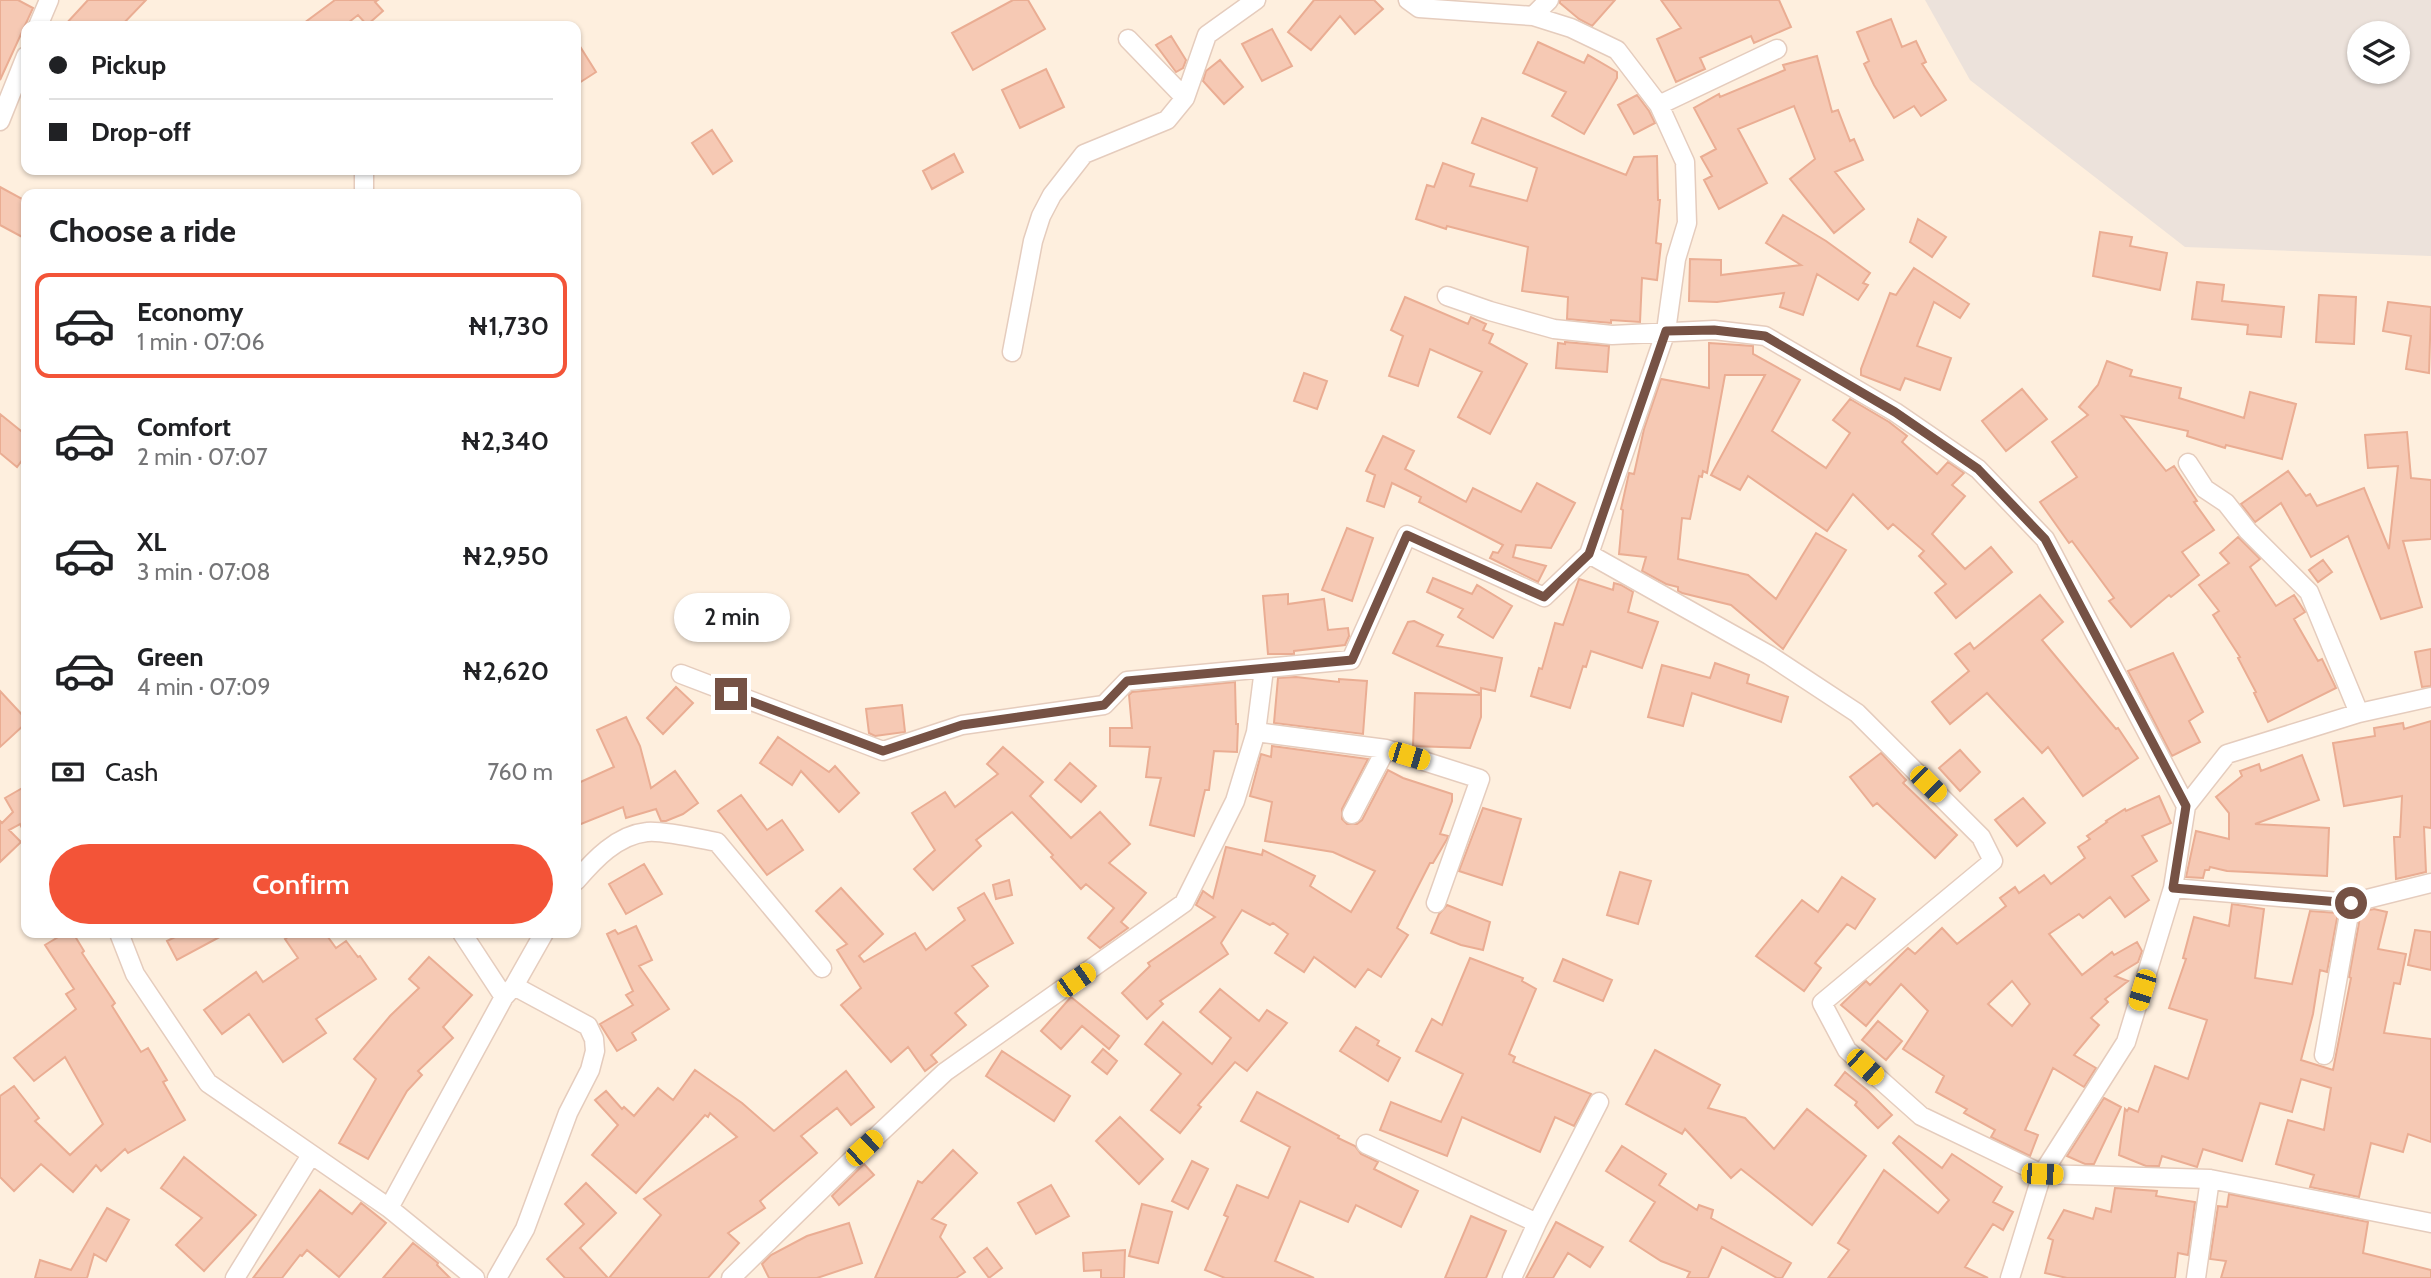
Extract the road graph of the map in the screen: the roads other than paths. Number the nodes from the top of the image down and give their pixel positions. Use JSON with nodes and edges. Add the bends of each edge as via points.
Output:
{"nodes":[{"id":1,"x":49,"y":0,"type":"edge"},
{"id":2,"x":1256,"y":0,"type":"edge"},
{"id":3,"x":1408,"y":0,"type":"edge"},
{"id":4,"x":1549,"y":0,"type":"edge"},
{"id":5,"x":1533,"y":16,"type":"junction"},
{"id":6,"x":40,"y":21,"type":"edge"},
{"id":7,"x":1128,"y":39,"type":"dead end"},
{"id":8,"x":1777,"y":49,"type":"dead end"},
{"id":9,"x":21,"y":68,"type":"edge"},
{"id":10,"x":1185,"y":98,"type":"junction"},
{"id":11,"x":1659,"y":105,"type":"junction"},
{"id":12,"x":0,"y":121,"type":"edge"},
{"id":13,"x":1447,"y":296,"type":"dead end"},
{"id":14,"x":1666,"y":331,"type":"junction"},
{"id":15,"x":1012,"y":352,"type":"dead end"},
{"id":16,"x":2188,"y":463,"type":"dead end"},
{"id":17,"x":1589,"y":554,"type":"junction"},
{"id":18,"x":1264,"y":669,"type":"junction"},
{"id":19,"x":681,"y":674,"type":"dead end"},
{"id":20,"x":2431,"y":697,"type":"edge"},
{"id":21,"x":2359,"y":713,"type":"junction"},
{"id":22,"x":1255,"y":732,"type":"junction"},
{"id":23,"x":1386,"y":749,"type":"junction"},
{"id":24,"x":2186,"y":806,"type":"junction"},
{"id":25,"x":1352,"y":814,"type":"dead end"},
{"id":26,"x":581,"y":876,"type":"edge"},
{"id":27,"x":2431,"y":883,"type":"edge"},
{"id":28,"x":2173,"y":888,"type":"junction"},
{"id":29,"x":1436,"y":903,"type":"dead end"},
{"id":30,"x":2351,"y":903,"type":"junction"},
{"id":31,"x":121,"y":938,"type":"edge"},
{"id":32,"x":466,"y":938,"type":"edge"},
{"id":33,"x":541,"y":938,"type":"edge"},
{"id":34,"x":822,"y":968,"type":"dead end"},
{"id":35,"x":509,"y":991,"type":"junction"},
{"id":36,"x":2324,"y":1055,"type":"dead end"},
{"id":37,"x":1599,"y":1102,"type":"dead end"},
{"id":38,"x":1366,"y":1144,"type":"dead end"},
{"id":39,"x":311,"y":1155,"type":"junction"},
{"id":40,"x":2042,"y":1174,"type":"junction"},
{"id":41,"x":2210,"y":1179,"type":"junction"},
{"id":42,"x":389,"y":1208,"type":"junction"},
{"id":43,"x":1537,"y":1223,"type":"junction"},
{"id":44,"x":2431,"y":1223,"type":"edge"},
{"id":45,"x":234,"y":1278,"type":"edge"},
{"id":46,"x":475,"y":1278,"type":"edge"},
{"id":47,"x":497,"y":1278,"type":"edge"},
{"id":48,"x":731,"y":1278,"type":"edge"},
{"id":49,"x":1512,"y":1278,"type":"edge"},
{"id":50,"x":2010,"y":1278,"type":"edge"},
{"id":51,"x":2196,"y":1278,"type":"edge"}],
"edges":[{"from":1,"to":6,"type":"street"},
{"from":2,"to":10,"type":"street","via":[[1207,35]]},
{"from":3,"to":5,"type":"street","via":[[1419,8]]},
{"from":4,"to":5,"type":"street"},
{"from":5,"to":11,"type":"street","via":[[1571,28],[1617,51]]},
{"from":7,"to":10,"type":"street"},
{"from":8,"to":11,"type":"street"},
{"from":9,"to":12,"type":"street"},
{"from":10,"to":15,"type":"street","via":[[1167,120],[1084,154],[1052,195],[1033,241]]},
{"from":11,"to":14,"type":"street","via":[[1685,162],[1687,223],[1676,259]]},
{"from":13,"to":14,"type":"street","via":[[1554,329],[1612,335]]},
{"from":14,"to":17,"type":"street"},
{"from":14,"to":24,"type":"street","via":[[1765,336],[1895,412],[1978,469],[2045,539]]},
{"from":16,"to":21,"type":"street","via":[[2205,489],[2226,503],[2309,592]]},
{"from":17,"to":18,"type":"street","via":[[1544,597],[1407,535],[1352,660]]},
{"from":17,"to":40,"type":"street","via":[[1769,655],[1857,713],[1981,837],[1993,860],[1822,1003],[1847,1050],[1921,1116]]},
{"from":18,"to":19,"type":"street","via":[[1127,681],[1104,705],[962,725],[883,751]]},
{"from":18,"to":22,"type":"street"},
{"from":20,"to":21,"type":"street"},
{"from":21,"to":24,"type":"street","via":[[2227,754]]},
{"from":22,"to":23,"type":"street"},
{"from":22,"to":48,"type":"street","via":[[1235,802],[1184,903],[945,1072]]},
{"from":23,"to":25,"type":"street"},
{"from":23,"to":29,"type":"street","via":[[1480,779]]},
{"from":24,"to":28,"type":"street"},
{"from":26,"to":34,"type":"street","via":[[619,841],[647,831],[718,842]]},
{"from":27,"to":30,"type":"street"},
{"from":28,"to":30,"type":"street"},
{"from":28,"to":40,"type":"street","via":[[2126,1042]]},
{"from":30,"to":36,"type":"street"},
{"from":31,"to":39,"type":"street","via":[[135,974],[208,1083]]},
{"from":32,"to":35,"type":"street"},
{"from":33,"to":35,"type":"street"},
{"from":35,"to":42,"type":"street"},
{"from":35,"to":47,"type":"street","via":[[588,1026],[595,1051],[525,1228]]},
{"from":37,"to":43,"type":"street"},
{"from":38,"to":43,"type":"street"},
{"from":39,"to":42,"type":"street"},
{"from":39,"to":45,"type":"street"},
{"from":40,"to":41,"type":"street"},
{"from":40,"to":50,"type":"street"},
{"from":41,"to":44,"type":"street"},
{"from":41,"to":51,"type":"street"},
{"from":42,"to":46,"type":"street"},
{"from":43,"to":49,"type":"street"}]}
